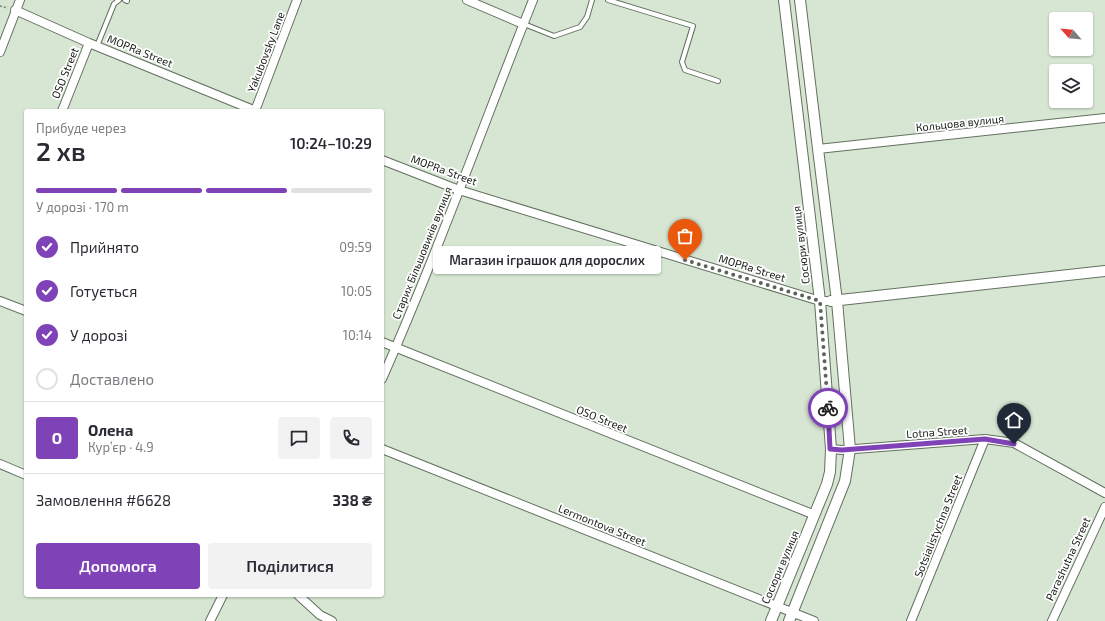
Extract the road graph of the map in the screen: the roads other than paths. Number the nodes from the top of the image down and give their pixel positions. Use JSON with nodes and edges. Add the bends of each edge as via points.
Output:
{"nodes":[{"id":1,"x":20,"y":0,"type":"edge"},
{"id":2,"x":119,"y":0,"type":"edge"},
{"id":3,"x":297,"y":0,"type":"edge"},
{"id":4,"x":466,"y":0,"type":"edge"},
{"id":5,"x":533,"y":0,"type":"edge"},
{"id":6,"x":592,"y":0,"type":"edge"},
{"id":7,"x":608,"y":0,"type":"edge"},
{"id":8,"x":784,"y":0,"type":"edge"},
{"id":9,"x":800,"y":0,"type":"edge"},
{"id":10,"x":15,"y":10,"type":"junction"},
{"id":11,"x":524,"y":24,"type":"junction"},
{"id":12,"x":89,"y":43,"type":"junction"},
{"id":13,"x":97,"y":47,"type":"junction"},
{"id":14,"x":0,"y":52,"type":"edge"},
{"id":15,"x":718,"y":81,"type":"dead end"},
{"id":16,"x":63,"y":109,"type":"edge"},
{"id":17,"x":251,"y":109,"type":"edge"},
{"id":18,"x":257,"y":109,"type":"edge"},
{"id":19,"x":1105,"y":118,"type":"edge"},
{"id":20,"x":818,"y":149,"type":"junction"},
{"id":21,"x":384,"y":161,"type":"edge"},
{"id":22,"x":459,"y":190,"type":"junction"},
{"id":23,"x":1105,"y":271,"type":"edge"},
{"id":24,"x":0,"y":301,"type":"edge"},
{"id":25,"x":820,"y":301,"type":"junction"},
{"id":26,"x":834,"y":301,"type":"junction"},
{"id":27,"x":24,"y":310,"type":"edge"},
{"id":28,"x":384,"y":343,"type":"edge"},
{"id":29,"x":396,"y":348,"type":"junction"},
{"id":30,"x":384,"y":375,"type":"edge"},
{"id":31,"x":1018,"y":419,"type":"dead end"},
{"id":32,"x":985,"y":439,"type":"junction"},
{"id":33,"x":1009,"y":443,"type":"junction"},
{"id":34,"x":830,"y":449,"type":"junction"},
{"id":35,"x":850,"y":449,"type":"junction"},
{"id":36,"x":384,"y":450,"type":"edge"},
{"id":37,"x":0,"y":464,"type":"edge"},
{"id":38,"x":24,"y":474,"type":"edge"},
{"id":39,"x":1105,"y":492,"type":"edge"},
{"id":40,"x":1105,"y":506,"type":"edge"},
{"id":41,"x":815,"y":515,"type":"junction"},
{"id":42,"x":221,"y":597,"type":"edge"},
{"id":43,"x":300,"y":597,"type":"edge"},
{"id":44,"x":777,"y":606,"type":"junction"},
{"id":45,"x":791,"y":617,"type":"edge"},
{"id":46,"x":210,"y":621,"type":"edge"},
{"id":47,"x":332,"y":621,"type":"edge"},
{"id":48,"x":771,"y":621,"type":"edge"},
{"id":49,"x":814,"y":621,"type":"edge"},
{"id":50,"x":911,"y":621,"type":"edge"},
{"id":51,"x":1052,"y":621,"type":"edge"}],
"edges":[{"from":1,"to":10,"type":"street"},
{"from":2,"to":13,"type":"lane","via":[[114,4]]},
{"from":3,"to":18,"type":"street","name":"Yakubovsky Lane"},
{"from":4,"to":11,"type":"street"},
{"from":5,"to":11,"type":"street","name":"Старих Більшовиків вулиця"},
{"from":6,"to":11,"type":"lane","via":[[580,27],[554,36]]},
{"from":7,"to":15,"type":"lane","via":[[693,26],[682,62],[685,70]]},
{"from":8,"to":25,"type":"street","name":"Сосюри вулиця"},
{"from":9,"to":20,"type":"street"},
{"from":10,"to":12,"type":"street","name":"MOPRa Street"},
{"from":10,"to":14,"type":"street"},
{"from":11,"to":22,"type":"street","name":"Старих Більшовиків вулиця"},
{"from":12,"to":13,"type":"street","name":"MOPRa Street"},
{"from":12,"to":16,"type":"street","name":"OSO Street"},
{"from":13,"to":17,"type":"street","name":"MOPRa Street"},
{"from":19,"to":20,"type":"street","name":"Кольцова вулиця"},
{"from":20,"to":26,"type":"street"},
{"from":21,"to":22,"type":"street","name":"MOPRa Street"},
{"from":22,"to":25,"type":"street","name":"MOPRa Street"},
{"from":22,"to":29,"type":"street","name":"Старих Більшовиків вулиця"},
{"from":23,"to":26,"type":"street","name":"MOPRa Street"},
{"from":24,"to":27,"type":"street"},
{"from":25,"to":26,"type":"street","name":"MOPRa Street"},
{"from":25,"to":34,"type":"street","name":"Сосюри вулиця"},
{"from":26,"to":35,"type":"street"},
{"from":28,"to":29,"type":"street","name":"OSO Street"},
{"from":29,"to":30,"type":"street","name":"Старих Більшовиків вулиця"},
{"from":29,"to":41,"type":"street","name":"OSO Street"},
{"from":31,"to":33,"type":"lane"},
{"from":32,"to":33,"type":"street","name":"Lotna Street"},
{"from":32,"to":35,"type":"street","name":"Lotna Street"},
{"from":32,"to":50,"type":"street","name":"Sotsialistychna Street"},
{"from":33,"to":39,"type":"street","name":"Lotna Street"},
{"from":34,"to":35,"type":"street","name":"Lotna Street"},
{"from":34,"to":41,"type":"street","name":"Сосюри вулиця","via":[[830,472]]},
{"from":35,"to":45,"type":"street","via":[[845,481]]},
{"from":36,"to":44,"type":"street","name":"Lermontova Street"},
{"from":37,"to":38,"type":"street"},
{"from":40,"to":51,"type":"street","name":"Parashutna Street"},
{"from":41,"to":44,"type":"street","name":"Сосюри вулиця"},
{"from":42,"to":46,"type":"street"},
{"from":43,"to":47,"type":"street","via":[[320,615]]},
{"from":44,"to":45,"type":"street","name":"Lermontova Street"},
{"from":44,"to":48,"type":"street","name":"Сосюри вулиця"},
{"from":45,"to":49,"type":"street","name":"Lermontova Street"}]}
